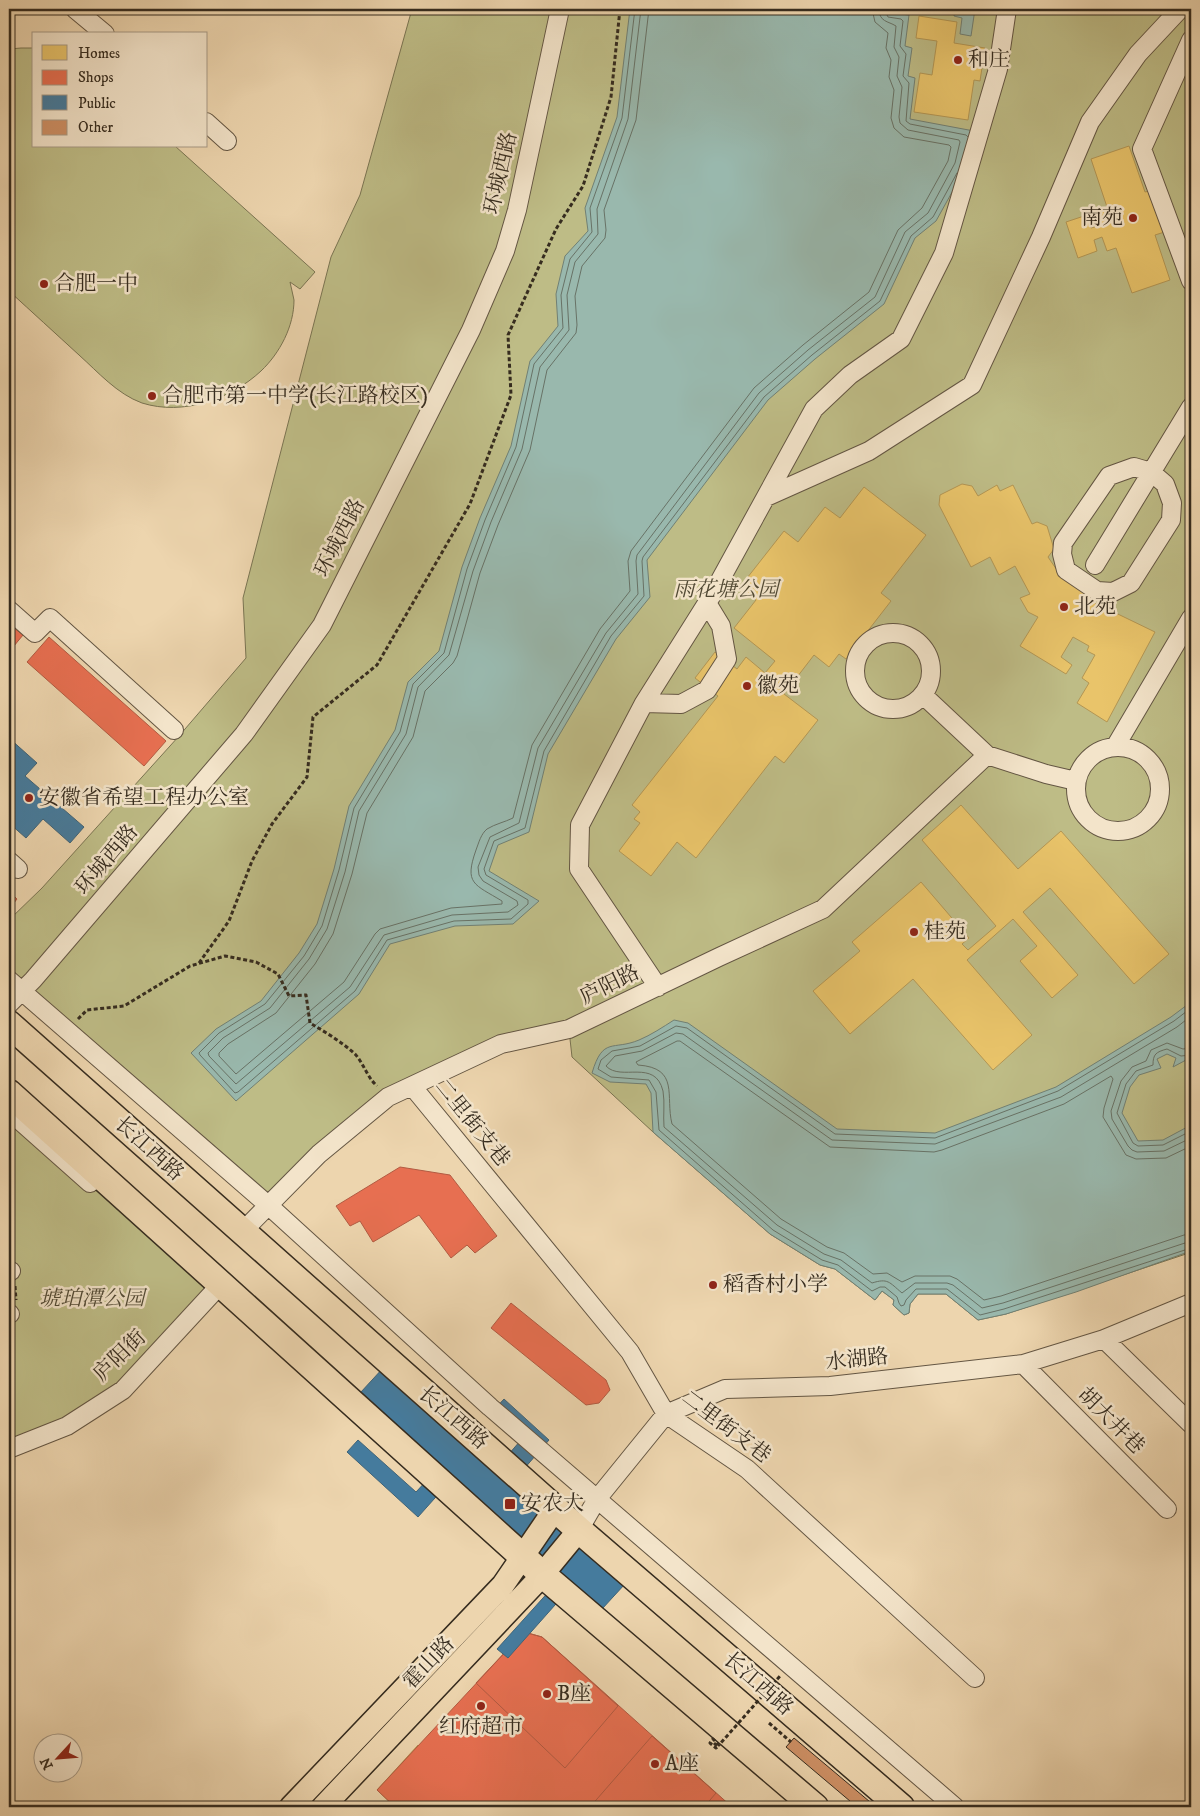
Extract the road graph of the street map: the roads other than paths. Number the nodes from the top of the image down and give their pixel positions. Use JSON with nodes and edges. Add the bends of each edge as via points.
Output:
{"nodes":[{"id":1,"x":75,"y":9,"type":"edge"},
{"id":2,"x":560,"y":9,"type":"edge"},
{"id":3,"x":1007,"y":9,"type":"edge"},
{"id":4,"x":1180,"y":9,"type":"edge"},
{"id":5,"x":103,"y":32,"type":"edge"},
{"id":6,"x":1191,"y":40,"type":"edge"},
{"id":7,"x":208,"y":124,"type":"edge"},
{"id":8,"x":227,"y":140,"type":"dead end"},
{"id":9,"x":1191,"y":281,"type":"edge"},
{"id":10,"x":1191,"y":407,"type":"edge"},
{"id":11,"x":1151,"y":472,"type":"junction"},
{"id":12,"x":766,"y":497,"type":"junction"},
{"id":13,"x":1095,"y":565,"type":"dead end"},
{"id":14,"x":707,"y":603,"type":"junction"},
{"id":15,"x":9,"y":610,"type":"edge"},
{"id":16,"x":1191,"y":618,"type":"edge"},
{"id":17,"x":923,"y":695,"type":"junction"},
{"id":18,"x":644,"y":703,"type":"junction"},
{"id":19,"x":174,"y":730,"type":"dead end"},
{"id":20,"x":1115,"y":746,"type":"junction"},
{"id":21,"x":987,"y":755,"type":"junction"},
{"id":22,"x":1076,"y":781,"type":"junction"},
{"id":23,"x":9,"y":980,"type":"edge"},
{"id":24,"x":658,"y":987,"type":"junction"},
{"id":25,"x":23,"y":992,"type":"junction"},
{"id":26,"x":9,"y":1004,"type":"edge"},
{"id":27,"x":9,"y":1024,"type":"edge"},
{"id":28,"x":412,"y":1086,"type":"junction"},
{"id":29,"x":9,"y":1093,"type":"edge"},
{"id":30,"x":9,"y":1111,"type":"edge"},
{"id":31,"x":268,"y":1205,"type":"junction"},
{"id":32,"x":242,"y":1232,"type":"junction"},
{"id":33,"x":216,"y":1289,"type":"junction"},
{"id":34,"x":1191,"y":1303,"type":"edge"},
{"id":35,"x":1104,"y":1339,"type":"junction"},
{"id":36,"x":1023,"y":1364,"type":"junction"},
{"id":37,"x":666,"y":1414,"type":"junction"},
{"id":38,"x":1191,"y":1424,"type":"edge"},
{"id":39,"x":9,"y":1449,"type":"edge"},
{"id":40,"x":597,"y":1499,"type":"junction"},
{"id":41,"x":555,"y":1509,"type":"junction"},
{"id":42,"x":1167,"y":1509,"type":"dead end"},
{"id":43,"x":579,"y":1530,"type":"junction"},
{"id":44,"x":520,"y":1560,"type":"junction"},
{"id":45,"x":540,"y":1578,"type":"junction"},
{"id":46,"x":975,"y":1678,"type":"dead end"},
{"id":47,"x":292,"y":1807,"type":"edge"},
{"id":48,"x":323,"y":1807,"type":"edge"},
{"id":49,"x":797,"y":1807,"type":"edge"},
{"id":50,"x":815,"y":1807,"type":"edge"},
{"id":51,"x":901,"y":1807,"type":"edge"},
{"id":52,"x":955,"y":1807,"type":"edge"}],
"edges":[{"from":1,"to":5,"type":"street"},
{"from":2,"to":25,"type":"street","name":"环城西路","via":[[517,210],[505,251],[471,330],[322,624],[244,734]]},
{"from":3,"to":12,"type":"street","via":[[998,69],[944,254],[901,340],[850,375],[814,409]]},
{"from":4,"to":12,"type":"street","via":[[1138,54],[1090,122],[972,385],[869,451]]},
{"from":6,"to":9,"type":"street","via":[[1142,148]]},
{"from":7,"to":8,"type":"street"},
{"from":10,"to":11,"type":"street"},
{"from":11,"to":11,"type":"street","via":[[1167,490],[1172,503],[1171,520],[1131,583],[1113,592],[1097,591],[1066,570],[1063,543],[1109,476],[1134,467]]},
{"from":11,"to":13,"type":"street"},
{"from":12,"to":14,"type":"street"},
{"from":14,"to":18,"type":"street"},
{"from":14,"to":18,"type":"street","via":[[721,626],[727,659],[707,690],[681,704]]},
{"from":15,"to":19,"type":"street","via":[[35,634],[50,618]]},
{"from":16,"to":20,"type":"street"},
{"from":17,"to":17,"type":"street","via":[[913,704],[889,709],[866,698],[855,675],[861,650],[880,634],[905,634],[916,640],[925,648],[931,666],[930,684]]},
{"from":17,"to":21,"type":"street"},
{"from":18,"to":24,"type":"street","via":[[580,825],[579,870]]},
{"from":20,"to":22,"type":"street","via":[[1090,757]]},
{"from":20,"to":22,"type":"street","via":[[1142,754],[1159,776],[1158,804],[1141,826],[1114,832],[1088,820],[1080,809]]},
{"from":21,"to":22,"type":"street"},
{"from":21,"to":24,"type":"street","name":"庐阳路","via":[[823,910]]},
{"from":23,"to":25,"type":"street"},
{"from":24,"to":28,"type":"street","name":"庐阳路","via":[[569,1029],[502,1044]]},
{"from":25,"to":26,"type":"street","name":"环城西路"},
{"from":25,"to":31,"type":"street"},
{"from":27,"to":32,"type":"highway","name":"长江西路"},
{"from":28,"to":31,"type":"street","name":"庐阳路","via":[[388,1097],[319,1154]]},
{"from":28,"to":37,"type":"street","name":"二里街支巷","via":[[630,1352]]},
{"from":29,"to":33,"type":"highway"},
{"from":30,"to":33,"type":"street"},
{"from":31,"to":32,"type":"street","name":"庐阳路"},
{"from":31,"to":40,"type":"street","via":[[490,1407]]},
{"from":32,"to":41,"type":"highway","name":"长江西路"},
{"from":33,"to":39,"type":"street","name":"庐阳街","via":[[123,1390],[67,1426]]},
{"from":33,"to":44,"type":"highway"},
{"from":34,"to":35,"type":"street","name":"水湖路"},
{"from":35,"to":36,"type":"street","name":"水湖路"},
{"from":35,"to":38,"type":"street"},
{"from":36,"to":37,"type":"street","name":"水湖路","via":[[830,1386],[725,1389]]},
{"from":36,"to":42,"type":"street","name":"胡大井巷"},
{"from":37,"to":40,"type":"street","name":"水湖路"},
{"from":37,"to":46,"type":"street","name":"二里街支巷","via":[[747,1469]]},
{"from":40,"to":43,"type":"street","name":"水湖路"},
{"from":40,"to":52,"type":"street"},
{"from":41,"to":43,"type":"highway","name":"长江西路"},
{"from":41,"to":44,"type":"main road","name":"霍山路"},
{"from":43,"to":45,"type":"main road","name":"霍山路"},
{"from":43,"to":51,"type":"highway","name":"长江西路"},
{"from":44,"to":45,"type":"highway"},
{"from":44,"to":47,"type":"main road","name":"霍山路","via":[[503,1585]]},
{"from":45,"to":48,"type":"main road","name":"霍山路"},
{"from":45,"to":49,"type":"street","via":[[650,1682]]},
{"from":45,"to":50,"type":"highway"}]}
